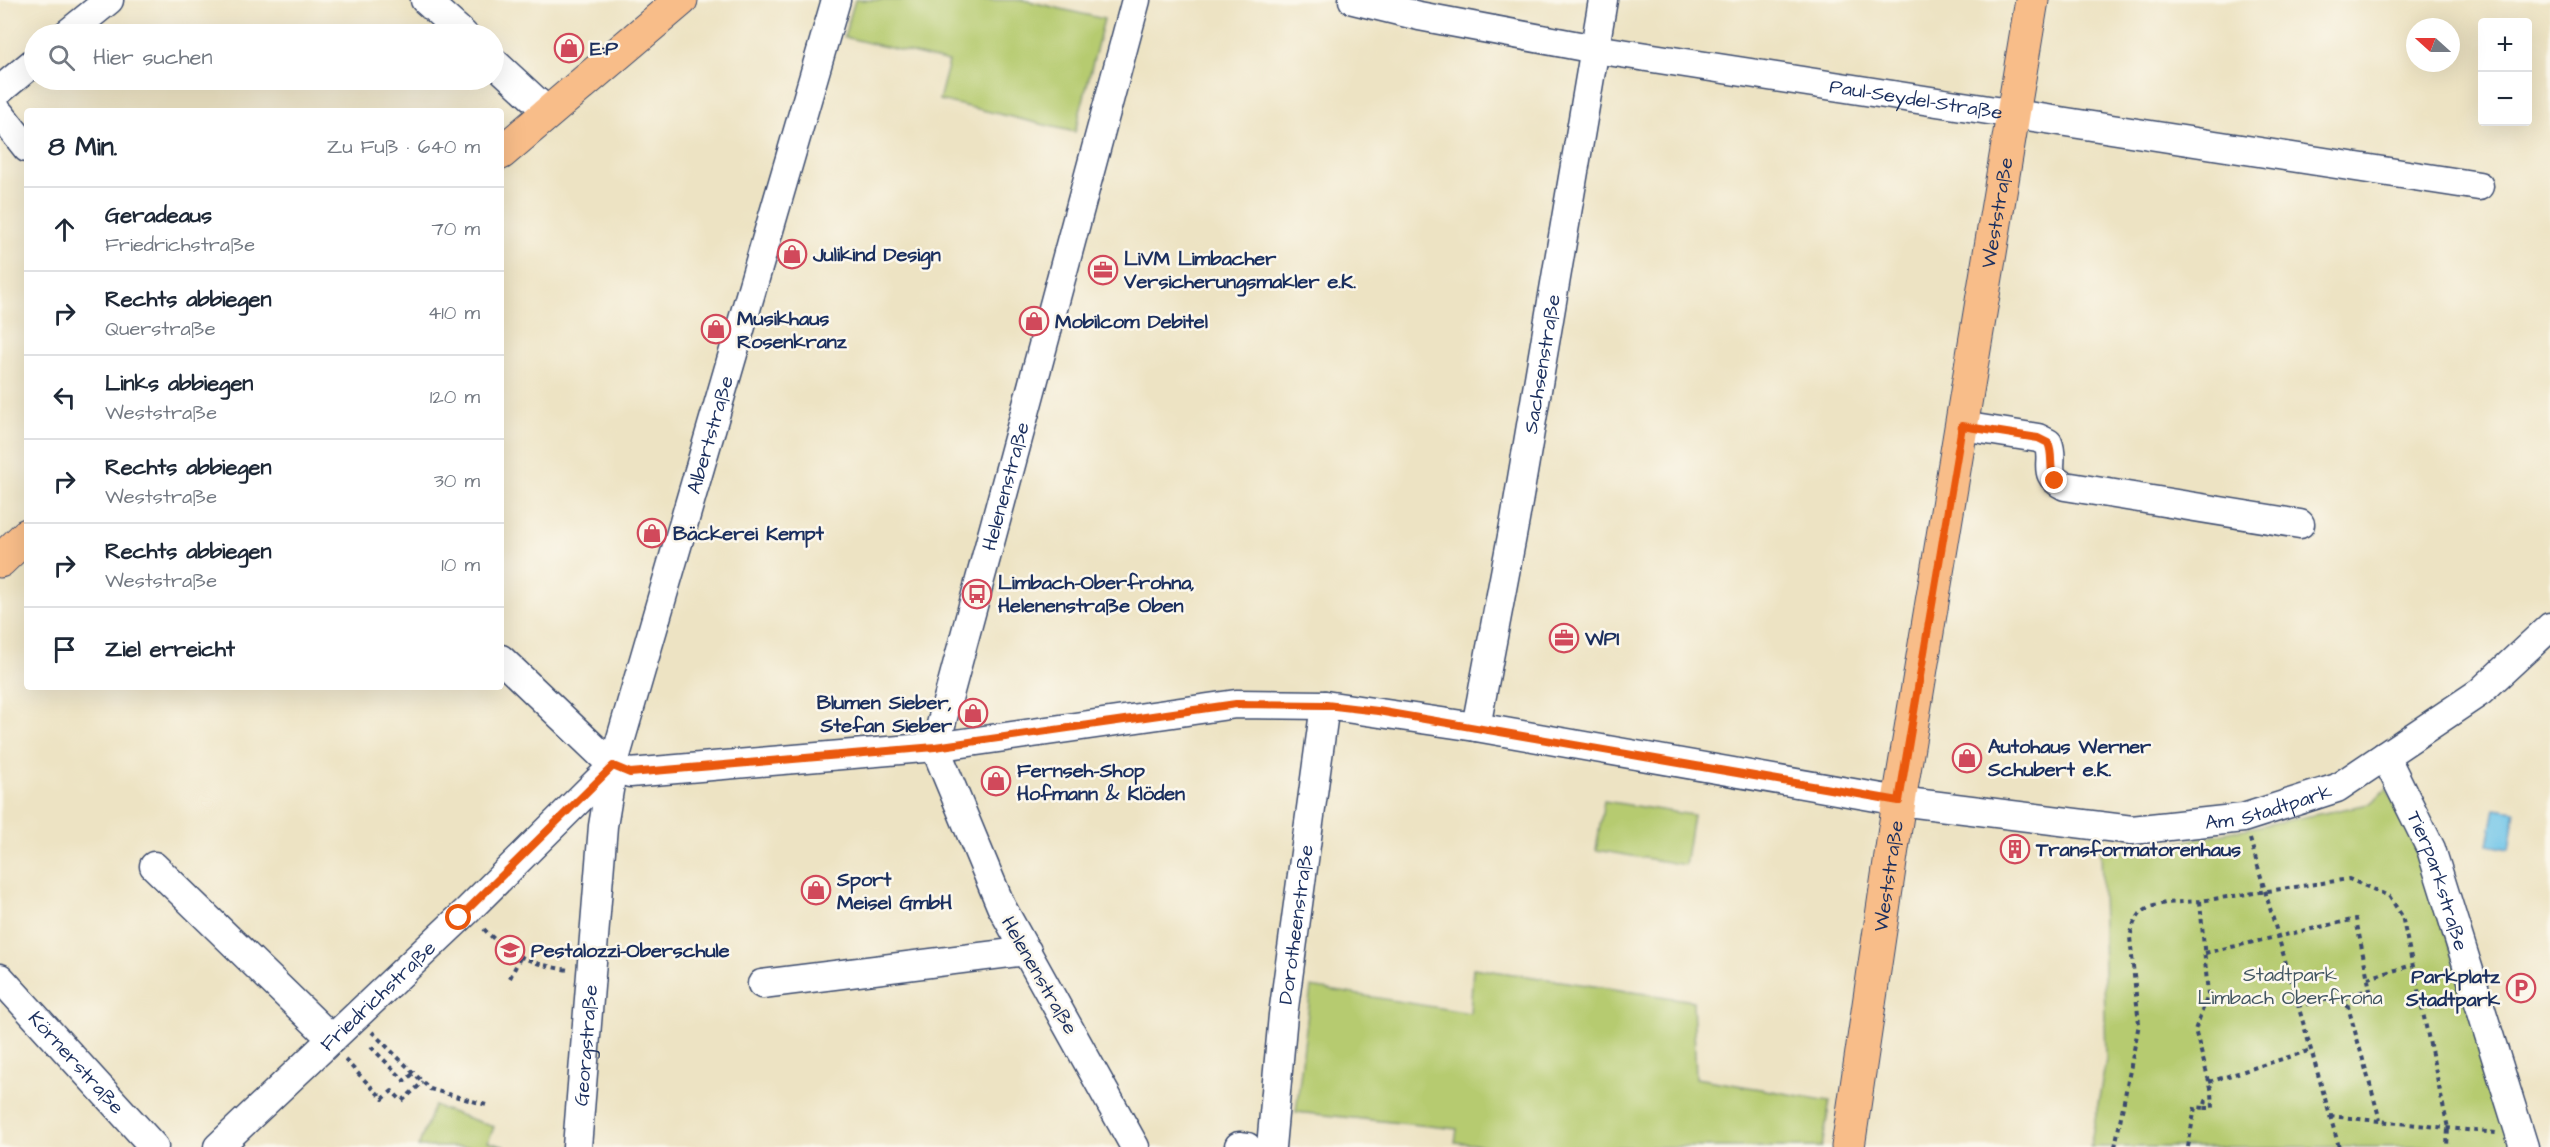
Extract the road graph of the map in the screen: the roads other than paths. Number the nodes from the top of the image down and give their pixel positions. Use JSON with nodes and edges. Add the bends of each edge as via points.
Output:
{"nodes":[{"id":1,"x":109,"y":0,"type":"edge"},
{"id":2,"x":425,"y":0,"type":"edge"},
{"id":3,"x":681,"y":0,"type":"edge"},
{"id":4,"x":836,"y":0,"type":"edge"},
{"id":5,"x":1136,"y":0,"type":"edge"},
{"id":6,"x":1353,"y":0,"type":"edge"},
{"id":7,"x":1603,"y":0,"type":"edge"},
{"id":8,"x":2032,"y":0,"type":"edge"},
{"id":9,"x":79,"y":24,"type":"edge"},
{"id":10,"x":452,"y":24,"type":"edge"},
{"id":11,"x":1595,"y":49,"type":"junction"},
{"id":12,"x":24,"y":70,"type":"edge"},
{"id":13,"x":504,"y":71,"type":"edge"},
{"id":14,"x":0,"y":90,"type":"edge"},
{"id":15,"x":549,"y":113,"type":"junction"},
{"id":16,"x":2011,"y":113,"type":"junction"},
{"id":17,"x":0,"y":114,"type":"edge"},
{"id":18,"x":24,"y":143,"type":"edge"},
{"id":19,"x":504,"y":150,"type":"edge"},
{"id":20,"x":2479,"y":186,"type":"dead end"},
{"id":21,"x":1962,"y":426,"type":"junction"},
{"id":22,"x":2300,"y":524,"type":"dead end"},
{"id":23,"x":24,"y":539,"type":"edge"},
{"id":24,"x":0,"y":561,"type":"edge"},
{"id":25,"x":2550,"y":627,"type":"edge"},
{"id":26,"x":504,"y":662,"type":"edge"},
{"id":27,"x":1326,"y":705,"type":"junction"},
{"id":28,"x":1476,"y":727,"type":"junction"},
{"id":29,"x":935,"y":747,"type":"junction"},
{"id":30,"x":2385,"y":756,"type":"junction"},
{"id":31,"x":613,"y":766,"type":"junction"},
{"id":32,"x":1899,"y":801,"type":"junction"},
{"id":33,"x":154,"y":866,"type":"dead end"},
{"id":34,"x":1027,"y":951,"type":"junction"},
{"id":35,"x":0,"y":978,"type":"edge"},
{"id":36,"x":762,"y":984,"type":"dead end"},
{"id":37,"x":330,"y":1041,"type":"junction"},
{"id":38,"x":2522,"y":1141,"type":"edge"},
{"id":39,"x":154,"y":1147,"type":"edge"},
{"id":40,"x":218,"y":1147,"type":"edge"},
{"id":41,"x":577,"y":1147,"type":"edge"},
{"id":42,"x":1135,"y":1147,"type":"edge"},
{"id":43,"x":1271,"y":1147,"type":"edge"},
{"id":44,"x":1848,"y":1147,"type":"edge"}],
"edges":[{"from":1,"to":9,"type":"street"},
{"from":2,"to":10,"type":"street"},
{"from":3,"to":15,"type":"main road"},
{"from":4,"to":31,"type":"street","name":"Albertstraße"},
{"from":5,"to":29,"type":"street","name":"Helenenstraße"},
{"from":6,"to":11,"type":"street","name":"Paul-Seydel-Straße"},
{"from":7,"to":11,"type":"street","name":"Sachsenstraße"},
{"from":8,"to":16,"type":"main road","name":"Weststraße"},
{"from":11,"to":16,"type":"street","name":"Paul-Seydel-Straße"},
{"from":11,"to":28,"type":"street","name":"Sachsenstraße"},
{"from":12,"to":14,"type":"street"},
{"from":13,"to":15,"type":"street"},
{"from":15,"to":19,"type":"main road"},
{"from":16,"to":20,"type":"street","name":"Paul-Seydel-Straße"},
{"from":16,"to":21,"type":"main road","name":"Weststraße"},
{"from":17,"to":18,"type":"street"},
{"from":21,"to":22,"type":"street","via":[[2048,443],[2049,471],[2055,481],[2065,486]]},
{"from":21,"to":32,"type":"main road","name":"Weststraße"},
{"from":23,"to":24,"type":"main road"},
{"from":25,"to":30,"type":"street","name":"Am Stadtpark","via":[[2480,692]]},
{"from":26,"to":31,"type":"street"},
{"from":27,"to":28,"type":"street","name":"Am Stadtpark"},
{"from":27,"to":29,"type":"street","name":"Am Stadtpark","via":[[1236,704]]},
{"from":27,"to":43,"type":"street","name":"Dorotheenstraße","via":[[1283,1015]]},
{"from":28,"to":32,"type":"street","name":"Am Stadtpark"},
{"from":29,"to":31,"type":"street","name":"Am Stadtpark","via":[[630,773]]},
{"from":29,"to":34,"type":"street","name":"Helenenstraße","via":[[1001,906]]},
{"from":30,"to":32,"type":"street","name":"Am Stadtpark","via":[[2337,788],[2243,818],[2132,830]]},
{"from":30,"to":38,"type":"street","name":"Tierparkstraße","via":[[2430,849]]},
{"from":31,"to":37,"type":"street","name":"Friedrichstraße"},
{"from":31,"to":41,"type":"street","name":"Georgstraße","via":[[603,826]]},
{"from":32,"to":44,"type":"main road","name":"Weststraße"},
{"from":33,"to":37,"type":"street"},
{"from":34,"to":36,"type":"street"},
{"from":34,"to":42,"type":"street","name":"Helenenstraße"},
{"from":35,"to":39,"type":"street","name":"Körnerstraße"},
{"from":37,"to":40,"type":"street","name":"Friedrichstraße"}]}
